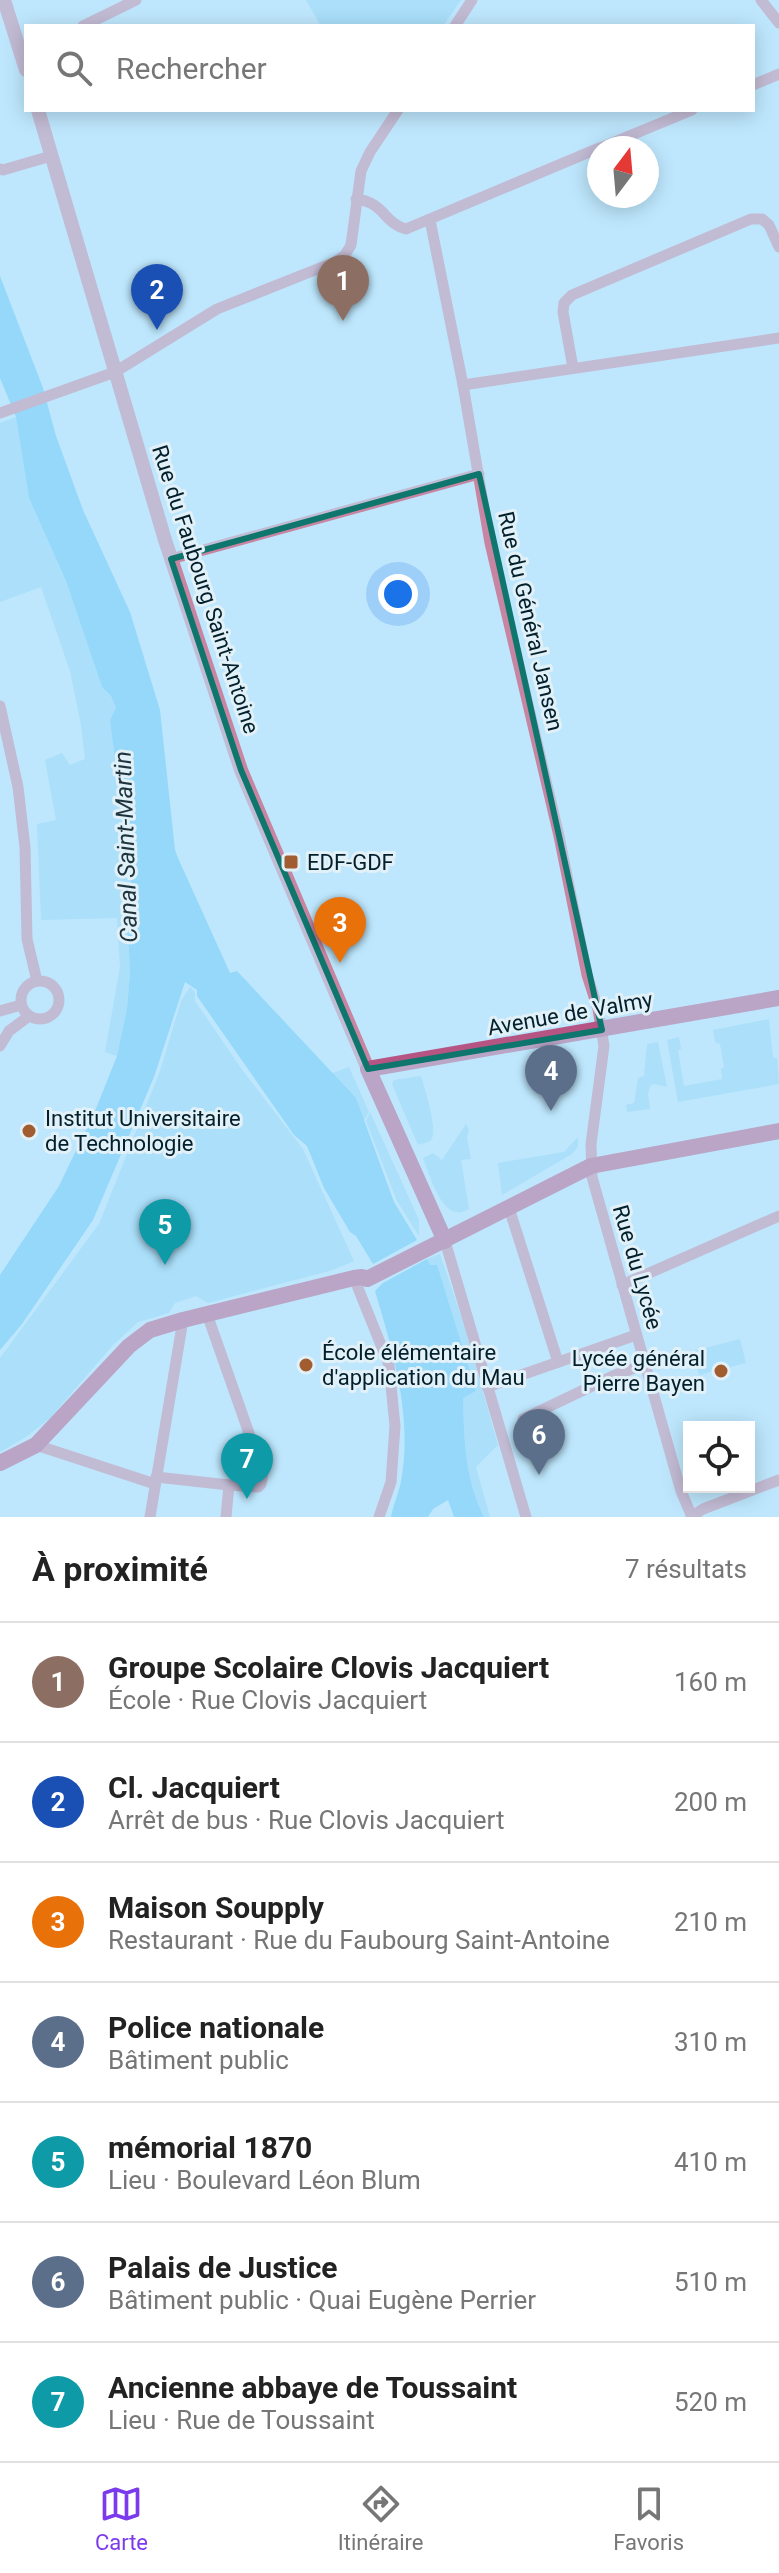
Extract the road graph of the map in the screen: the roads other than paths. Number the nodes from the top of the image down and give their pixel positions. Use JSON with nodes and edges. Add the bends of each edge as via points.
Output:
{"nodes":[{"id":1,"x":4,"y":0,"type":"edge"},
{"id":2,"x":136,"y":0,"type":"edge"},
{"id":3,"x":472,"y":0,"type":"edge"},
{"id":4,"x":761,"y":0,"type":"edge"},
{"id":5,"x":779,"y":23,"type":"edge"},
{"id":6,"x":87,"y":24,"type":"edge"},
{"id":7,"x":456,"y":24,"type":"edge"},
{"id":8,"x":24,"y":57,"type":"edge"},
{"id":9,"x":779,"y":74,"type":"edge"},
{"id":10,"x":755,"y":84,"type":"edge"},
{"id":11,"x":39,"y":112,"type":"edge"},
{"id":12,"x":397,"y":112,"type":"edge"},
{"id":13,"x":687,"y":112,"type":"edge"},
{"id":14,"x":629,"y":136,"type":"edge"},
{"id":15,"x":587,"y":154,"type":"edge"},
{"id":16,"x":51,"y":156,"type":"junction"},
{"id":17,"x":0,"y":169,"type":"edge"},
{"id":18,"x":356,"y":199,"type":"junction"},
{"id":19,"x":430,"y":220,"type":"junction"},
{"id":20,"x":779,"y":247,"type":"edge"},
{"id":21,"x":779,"y":338,"type":"edge"},
{"id":22,"x":573,"y":368,"type":"junction"},
{"id":23,"x":115,"y":372,"type":"junction"},
{"id":24,"x":463,"y":385,"type":"junction"},
{"id":25,"x":4,"y":412,"type":"edge"},
{"id":26,"x":479,"y":474,"type":"junction"},
{"id":27,"x":171,"y":559,"type":"junction"},
{"id":28,"x":0,"y":706,"type":"edge"},
{"id":29,"x":37,"y":981,"type":"junction"},
{"id":30,"x":779,"y":998,"type":"edge"},
{"id":31,"x":21,"y":1005,"type":"junction"},
{"id":32,"x":0,"y":1011,"type":"edge"},
{"id":33,"x":29,"y":1016,"type":"junction"},
{"id":34,"x":602,"y":1030,"type":"junction"},
{"id":35,"x":0,"y":1046,"type":"edge"},
{"id":36,"x":368,"y":1069,"type":"junction"},
{"id":37,"x":779,"y":1131,"type":"edge"},
{"id":38,"x":591,"y":1166,"type":"junction"},
{"id":39,"x":509,"y":1208,"type":"junction"},
{"id":40,"x":779,"y":1216,"type":"edge"},
{"id":41,"x":439,"y":1244,"type":"junction"},
{"id":42,"x":361,"y":1279,"type":"junction"},
{"id":43,"x":622,"y":1285,"type":"junction"},
{"id":44,"x":207,"y":1314,"type":"junction"},
{"id":45,"x":183,"y":1320,"type":"junction"},
{"id":46,"x":636,"y":1335,"type":"junction"},
{"id":47,"x":558,"y":1362,"type":"junction"},
{"id":48,"x":645,"y":1364,"type":"junction"},
{"id":49,"x":487,"y":1387,"type":"junction"},
{"id":50,"x":523,"y":1419,"type":"dead end"},
{"id":51,"x":36,"y":1445,"type":"junction"},
{"id":52,"x":0,"y":1463,"type":"edge"},
{"id":53,"x":156,"y":1480,"type":"junction"},
{"id":54,"x":779,"y":1480,"type":"edge"},
{"id":55,"x":229,"y":1485,"type":"junction"},
{"id":56,"x":226,"y":1516,"type":"edge"},
{"id":57,"x":150,"y":1517,"type":"edge"},
{"id":58,"x":379,"y":1517,"type":"edge"},
{"id":59,"x":526,"y":1517,"type":"edge"},
{"id":60,"x":691,"y":1517,"type":"edge"}],
"edges":[{"from":1,"to":8,"type":"street"},
{"from":2,"to":6,"type":"street"},
{"from":3,"to":7,"type":"street"},
{"from":4,"to":5,"type":"street"},
{"from":9,"to":10,"type":"street"},
{"from":11,"to":16,"type":"street","name":"Rue du Faubourg Saint-Antoine"},
{"from":12,"to":18,"type":"street","via":[[361,171]]},
{"from":13,"to":14,"type":"street"},
{"from":15,"to":19,"type":"street"},
{"from":16,"to":17,"type":"street"},
{"from":16,"to":23,"type":"street","name":"Rue du Faubourg Saint-Antoine"},
{"from":18,"to":19,"type":"street","via":[[378,206],[396,226],[406,229]]},
{"from":18,"to":23,"type":"street","via":[[345,255],[217,309]]},
{"from":19,"to":24,"type":"street","name":"Rue du Général Jansen"},
{"from":20,"to":22,"type":"street","via":[[769,225],[751,219],[572,295],[563,312]]},
{"from":21,"to":22,"type":"street"},
{"from":22,"to":24,"type":"street"},
{"from":23,"to":25,"type":"street"},
{"from":23,"to":27,"type":"street","name":"Rue du Faubourg Saint-Antoine"},
{"from":24,"to":26,"type":"street","name":"Rue du Général Jansen"},
{"from":26,"to":27,"type":"street"},
{"from":26,"to":34,"type":"street","name":"Rue du Général Jansen","via":[[490,543]]},
{"from":27,"to":36,"type":"street","name":"Rue du Faubourg Saint-Antoine","via":[[241,770]]},
{"from":28,"to":29,"type":"street","via":[[18,787],[27,939]]},
{"from":29,"to":31,"type":"street","via":[[24,989]]},
{"from":29,"to":33,"type":"street","via":[[55,989],[59,1002],[48,1017]]},
{"from":30,"to":34,"type":"main road","name":"Avenue de Valmy"},
{"from":31,"to":32,"type":"street"},
{"from":31,"to":33,"type":"street"},
{"from":33,"to":35,"type":"street"},
{"from":34,"to":36,"type":"main road","name":"Avenue de Valmy"},
{"from":34,"to":38,"type":"street","name":"Rue du Général Jansen"},
{"from":36,"to":41,"type":"main road"},
{"from":37,"to":38,"type":"main road"},
{"from":38,"to":39,"type":"main road"},
{"from":38,"to":43,"type":"street","name":"Rue du Lycée"},
{"from":39,"to":41,"type":"main road"},
{"from":39,"to":47,"type":"street"},
{"from":40,"to":43,"type":"street"},
{"from":41,"to":42,"type":"main road"},
{"from":41,"to":49,"type":"street"},
{"from":42,"to":44,"type":"main road"},
{"from":42,"to":58,"type":"street","via":[[389,1365],[395,1426],[391,1482]]},
{"from":43,"to":46,"type":"street","name":"Rue du Lycée"},
{"from":44,"to":45,"type":"main road"},
{"from":44,"to":55,"type":"street","via":[[263,1473],[258,1487]]},
{"from":45,"to":51,"type":"main road","via":[[150,1330],[129,1346]]},
{"from":45,"to":53,"type":"street"},
{"from":46,"to":47,"type":"street"},
{"from":46,"to":48,"type":"street","name":"Rue du Lycée"},
{"from":47,"to":49,"type":"street"},
{"from":48,"to":50,"type":"street"},
{"from":48,"to":60,"type":"street","name":"Rue du Lycée"},
{"from":49,"to":59,"type":"street"},
{"from":51,"to":52,"type":"main road"},
{"from":51,"to":53,"type":"street"},
{"from":53,"to":55,"type":"street"},
{"from":53,"to":57,"type":"street"},
{"from":54,"to":60,"type":"street"},
{"from":55,"to":56,"type":"street"}]}
